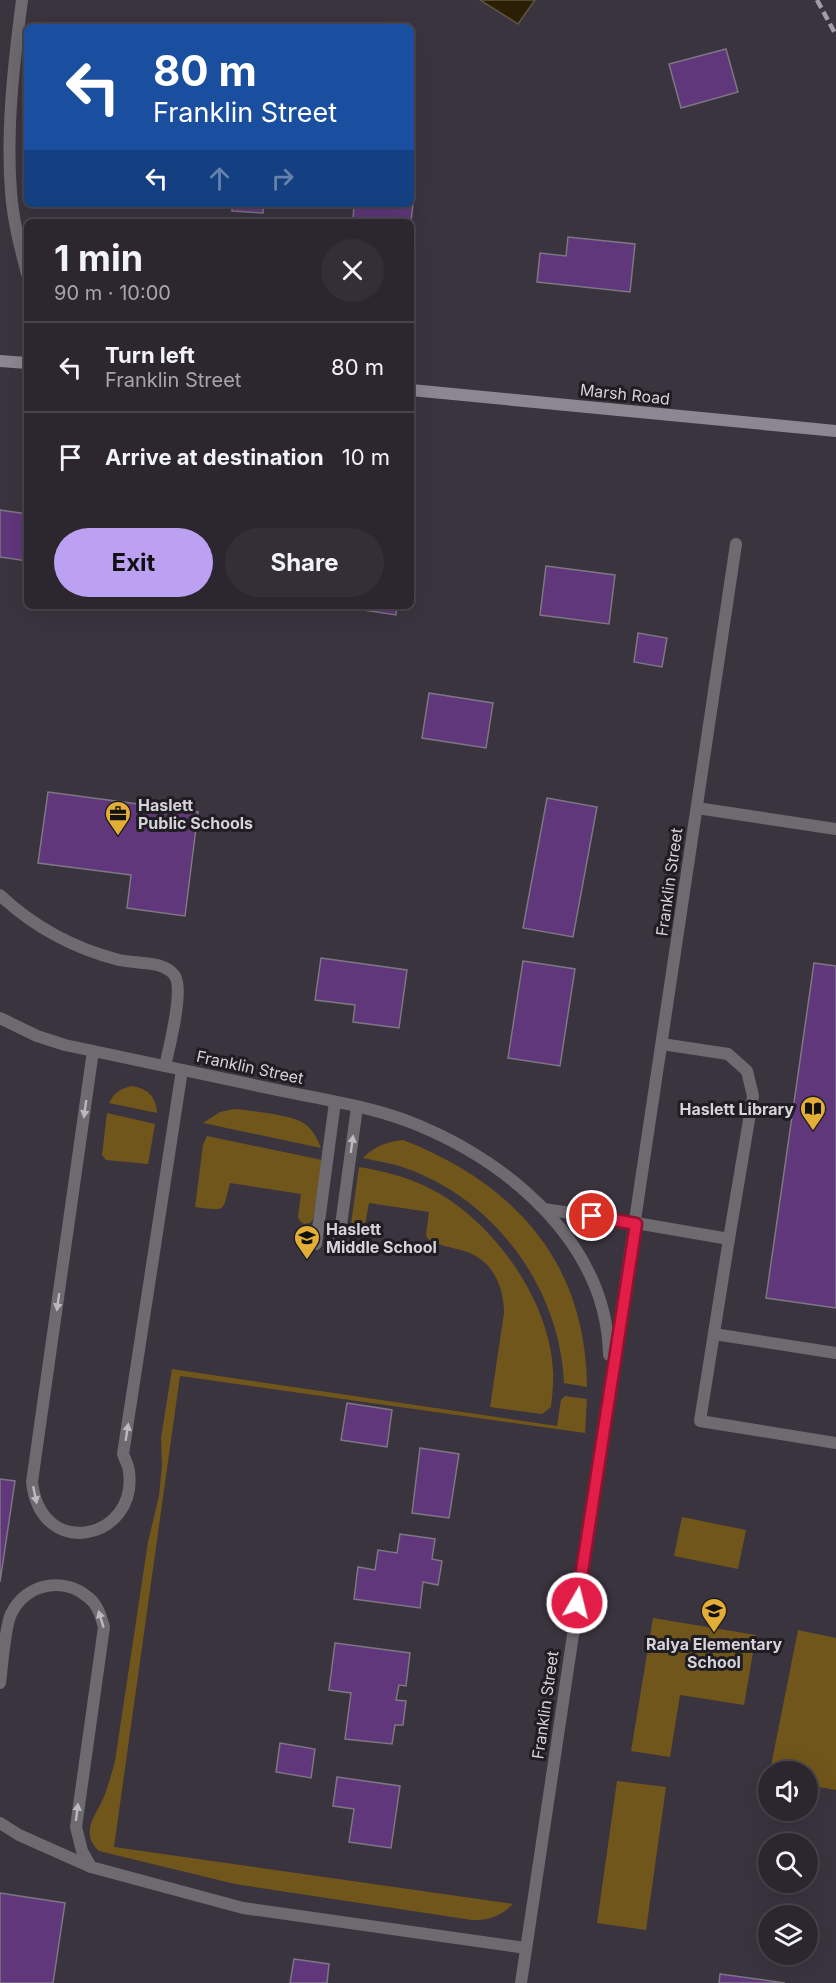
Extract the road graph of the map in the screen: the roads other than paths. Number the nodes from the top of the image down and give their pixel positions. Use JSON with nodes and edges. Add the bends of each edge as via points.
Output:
{"nodes":[{"id":1,"x":22,"y":0,"type":"edge"},
{"id":2,"x":24,"y":263,"type":"edge"},
{"id":3,"x":0,"y":361,"type":"edge"},
{"id":4,"x":24,"y":363,"type":"edge"},
{"id":5,"x":414,"y":390,"type":"edge"},
{"id":6,"x":836,"y":431,"type":"edge"},
{"id":7,"x":736,"y":544,"type":"dead end"},
{"id":8,"x":697,"y":808,"type":"junction"},
{"id":9,"x":836,"y":830,"type":"edge"},
{"id":10,"x":0,"y":895,"type":"edge"},
{"id":11,"x":0,"y":1018,"type":"edge"},
{"id":12,"x":662,"y":1044,"type":"junction"},
{"id":13,"x":93,"y":1051,"type":"junction"},
{"id":14,"x":165,"y":1066,"type":"junction"},
{"id":15,"x":182,"y":1070,"type":"junction"},
{"id":16,"x":335,"y":1102,"type":"junction"},
{"id":17,"x":357,"y":1107,"type":"junction"},
{"id":18,"x":544,"y":1209,"type":"junction"},
{"id":19,"x":636,"y":1224,"type":"junction"},
{"id":20,"x":729,"y":1239,"type":"junction"},
{"id":21,"x":316,"y":1244,"type":"dead end"},
{"id":22,"x":338,"y":1247,"type":"dead end"},
{"id":23,"x":714,"y":1334,"type":"junction"},
{"id":24,"x":836,"y":1353,"type":"edge"},
{"id":25,"x":608,"y":1396,"type":"junction"},
{"id":26,"x":836,"y":1443,"type":"edge"},
{"id":27,"x":0,"y":1683,"type":"edge"},
{"id":28,"x":0,"y":1823,"type":"edge"},
{"id":29,"x":91,"y":1867,"type":"junction"},
{"id":30,"x":526,"y":1948,"type":"junction"},
{"id":31,"x":522,"y":1983,"type":"edge"}],
"edges":[{"from":1,"to":2,"type":"street","via":[[10,136],[11,193]]},
{"from":3,"to":4,"type":"main road"},
{"from":5,"to":6,"type":"main road","name":"Marsh Road"},
{"from":7,"to":8,"type":"street","name":"Franklin Street"},
{"from":8,"to":9,"type":"street"},
{"from":8,"to":12,"type":"street","name":"Franklin Street"},
{"from":10,"to":14,"type":"street","via":[[38,927],[65,942],[124,962],[162,967],[175,976],[179,992]]},
{"from":11,"to":13,"type":"street","name":"Franklin Street","via":[[37,1036]]},
{"from":12,"to":19,"type":"street","name":"Franklin Street"},
{"from":12,"to":20,"type":"street","via":[[728,1054],[747,1071],[753,1096]]},
{"from":13,"to":14,"type":"street","name":"Franklin Street"},
{"from":13,"to":15,"type":"street","one_way":true,"via":[[32,1482],[37,1507],[45,1518],[56,1528],[74,1533],[93,1532],[108,1524],[126,1502],[129,1471],[123,1454]]},
{"from":14,"to":15,"type":"street","name":"Franklin Street"},
{"from":15,"to":16,"type":"street","name":"Franklin Street"},
{"from":16,"to":17,"type":"street","name":"Franklin Street"},
{"from":16,"to":21,"type":"street"},
{"from":17,"to":18,"type":"street","name":"Franklin Street","via":[[389,1114],[448,1138],[498,1169]]},
{"from":22,"to":17,"type":"street","one_way":true},
{"from":18,"to":19,"type":"street"},
{"from":18,"to":25,"type":"street","name":"Franklin Street","via":[[588,1268],[599,1296],[609,1349]]},
{"from":19,"to":20,"type":"street"},
{"from":19,"to":25,"type":"street","name":"Franklin Street"},
{"from":20,"to":23,"type":"street"},
{"from":23,"to":24,"type":"street"},
{"from":23,"to":26,"type":"street","via":[[700,1421]]},
{"from":25,"to":30,"type":"street","name":"Franklin Street"},
{"from":29,"to":27,"type":"street","one_way":true,"via":[[76,1827],[104,1627],[91,1599],[61,1584],[28,1593],[9,1616]]},
{"from":28,"to":29,"type":"street"},
{"from":29,"to":30,"type":"street","via":[[243,1908]]},
{"from":30,"to":31,"type":"street","name":"Franklin Street"}]}
